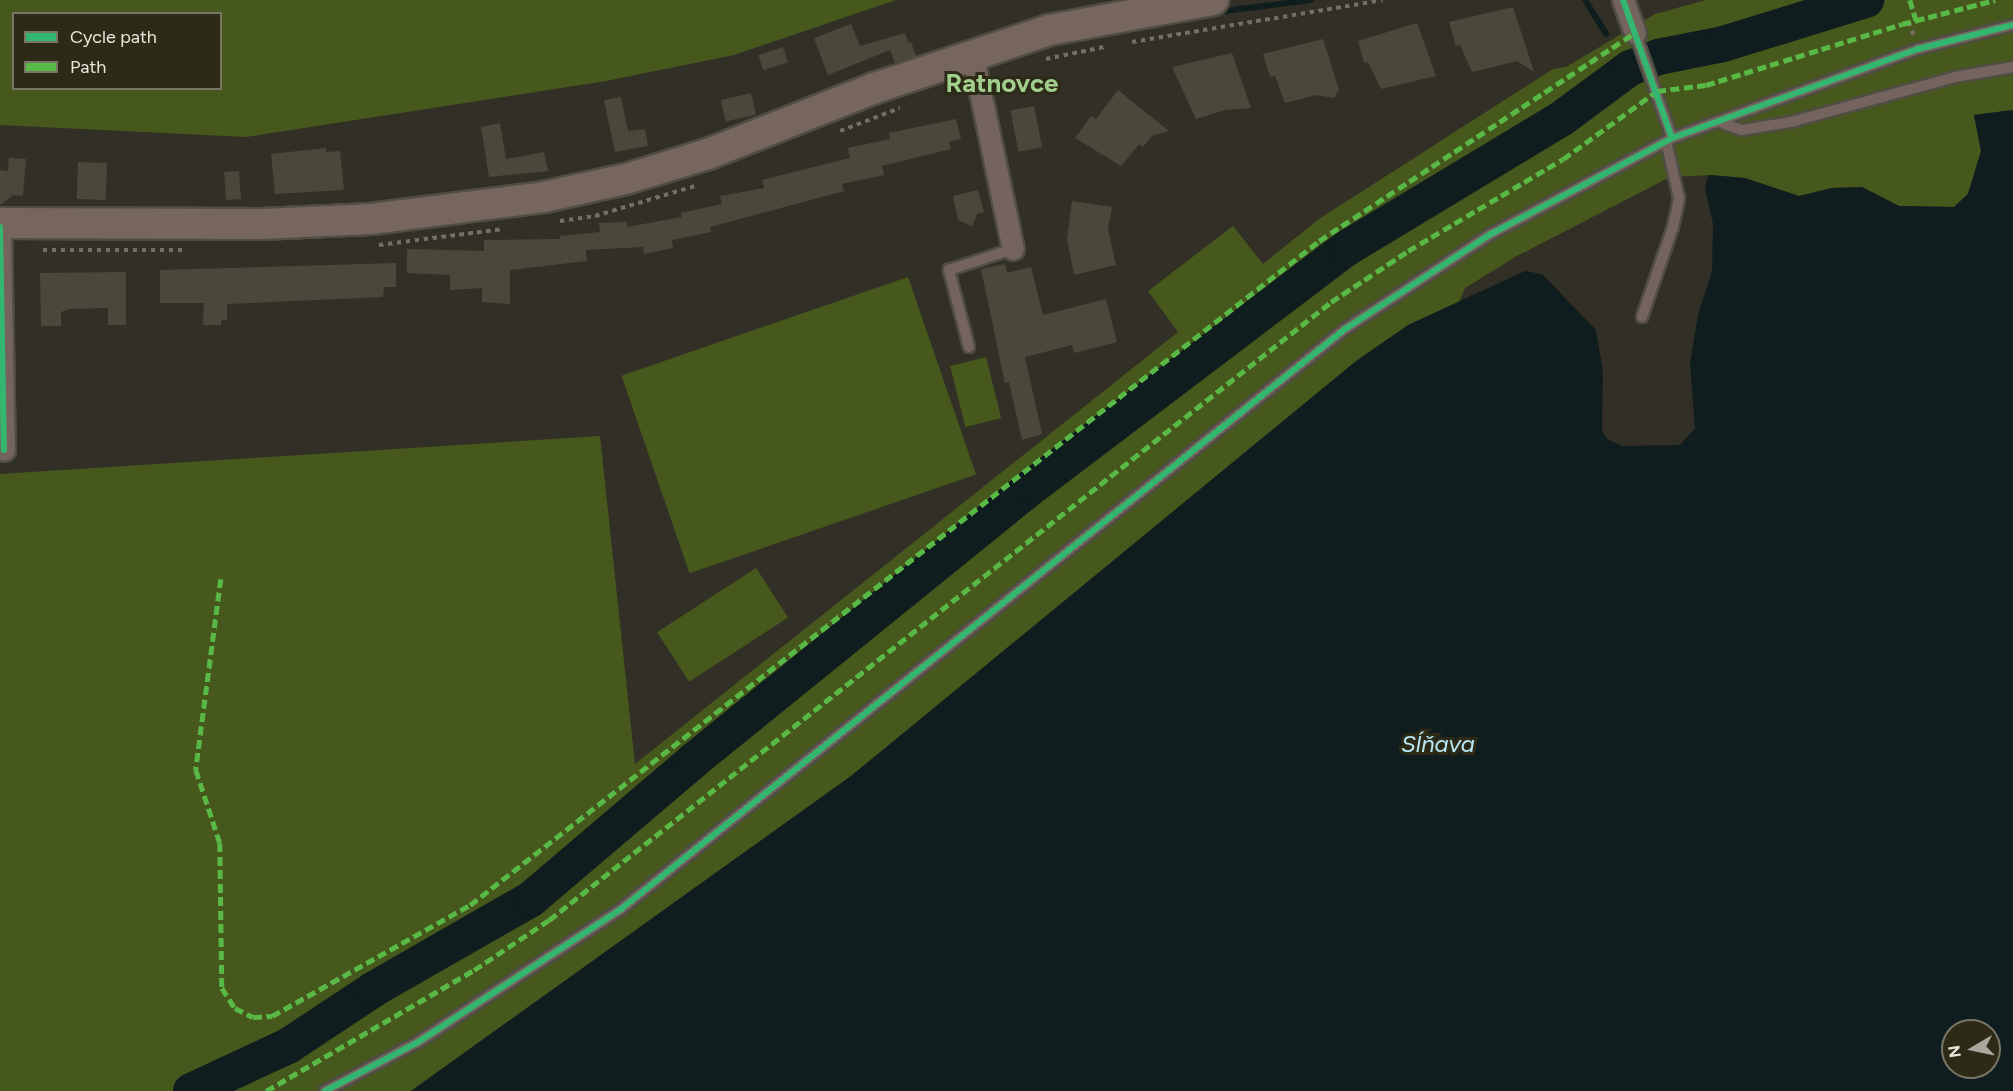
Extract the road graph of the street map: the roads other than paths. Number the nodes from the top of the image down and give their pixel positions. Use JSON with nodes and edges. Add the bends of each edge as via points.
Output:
{"nodes":[{"id":1,"x":1213,"y":0,"type":"edge"},
{"id":2,"x":1623,"y":0,"type":"edge"},
{"id":3,"x":2013,"y":25,"type":"edge"},
{"id":4,"x":1637,"y":41,"type":"joint"},
{"id":5,"x":972,"y":53,"type":"junction"},
{"id":6,"x":2013,"y":67,"type":"edge"},
{"id":7,"x":1717,"y":121,"type":"junction"},
{"id":8,"x":1669,"y":139,"type":"junction"},
{"id":9,"x":0,"y":225,"type":"edge"},
{"id":10,"x":1013,"y":249,"type":"joint"},
{"id":11,"x":1642,"y":317,"type":"dead end"},
{"id":12,"x":969,"y":347,"type":"dead end"},
{"id":13,"x":4,"y":450,"type":"dead end"},
{"id":14,"x":325,"y":1091,"type":"edge"}],
"edges":[{"from":1,"to":5,"type":"main road","via":[[1087,21]]},
{"from":2,"to":4,"type":"street"},
{"from":3,"to":7,"type":"lane","via":[[1918,49]]},
{"from":4,"to":8,"type":"lane"},
{"from":5,"to":9,"type":"main road","via":[[708,154],[626,179],[544,197],[371,219]]},
{"from":5,"to":10,"type":"street"},
{"from":6,"to":7,"type":"lane","via":[[1955,77],[1781,123],[1742,130]]},
{"from":7,"to":8,"type":"lane"},
{"from":8,"to":11,"type":"lane","via":[[1679,198]]},
{"from":8,"to":14,"type":"lane","via":[[1491,234],[1345,329],[621,909],[418,1042]]},
{"from":9,"to":13,"type":"street"},
{"from":10,"to":12,"type":"lane","via":[[949,270]]}]}
